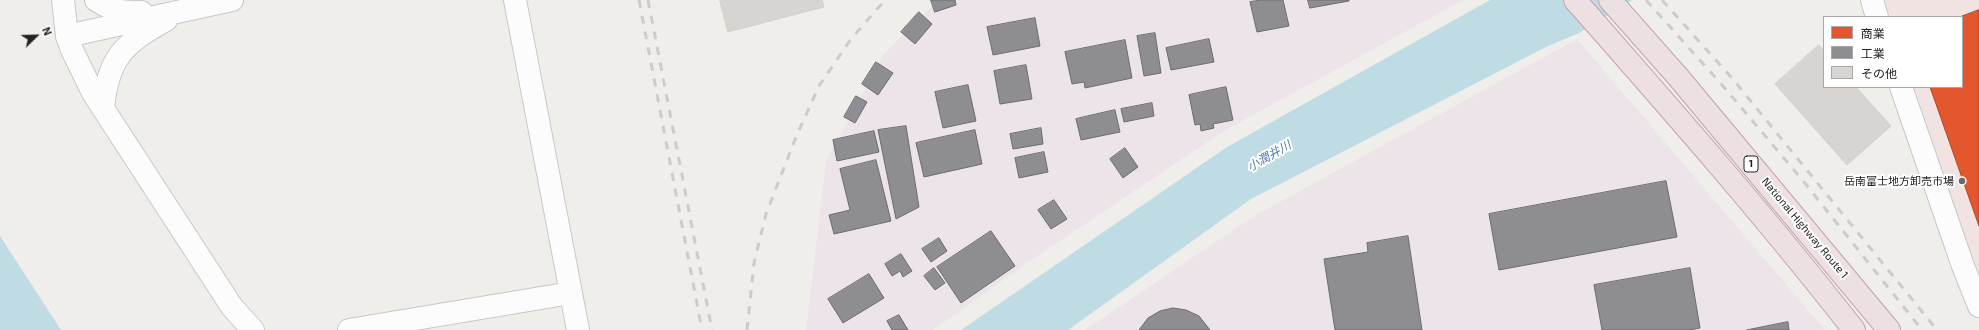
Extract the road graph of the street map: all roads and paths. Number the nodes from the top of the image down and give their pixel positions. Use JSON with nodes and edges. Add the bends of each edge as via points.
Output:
{"nodes":[{"id":1,"x":63,"y":0,"type":"edge"},
{"id":2,"x":96,"y":0,"type":"edge"},
{"id":3,"x":232,"y":0,"type":"edge"},
{"id":4,"x":515,"y":0,"type":"edge"},
{"id":5,"x":1575,"y":0,"type":"edge"},
{"id":6,"x":1610,"y":0,"type":"edge"},
{"id":7,"x":1872,"y":0,"type":"edge"},
{"id":8,"x":182,"y":11,"type":"junction"},
{"id":9,"x":1877,"y":16,"type":"edge"},
{"id":10,"x":67,"y":36,"type":"junction"},
{"id":11,"x":1902,"y":88,"type":"edge"},
{"id":12,"x":103,"y":108,"type":"junction"},
{"id":13,"x":572,"y":292,"type":"junction"},
{"id":14,"x":1979,"y":306,"type":"edge"},
{"id":15,"x":253,"y":330,"type":"edge"},
{"id":16,"x":349,"y":330,"type":"edge"},
{"id":17,"x":578,"y":330,"type":"edge"},
{"id":18,"x":1854,"y":330,"type":"edge"},
{"id":19,"x":1889,"y":330,"type":"edge"}],
"edges":[{"from":1,"to":10,"type":"street"},
{"from":2,"to":8,"type":"street","via":[[113,10],[129,13]]},
{"from":3,"to":8,"type":"street"},
{"from":4,"to":13,"type":"street"},
{"from":5,"to":18,"type":"highway","number":"1","via":[[1655,91]]},
{"from":6,"to":19,"type":"highway","name":"National Highway Route 1","number":"1","via":[[1679,78]]},
{"from":7,"to":9,"type":"street"},
{"from":8,"to":10,"type":"street"},
{"from":8,"to":12,"type":"street","via":[[145,32],[126,47],[114,63],[108,77]]},
{"from":10,"to":12,"type":"street","via":[[78,65]]},
{"from":11,"to":14,"type":"street","via":[[1968,281]]},
{"from":12,"to":15,"type":"street","via":[[232,307]]},
{"from":13,"to":16,"type":"street"},
{"from":13,"to":17,"type":"street"}]}
